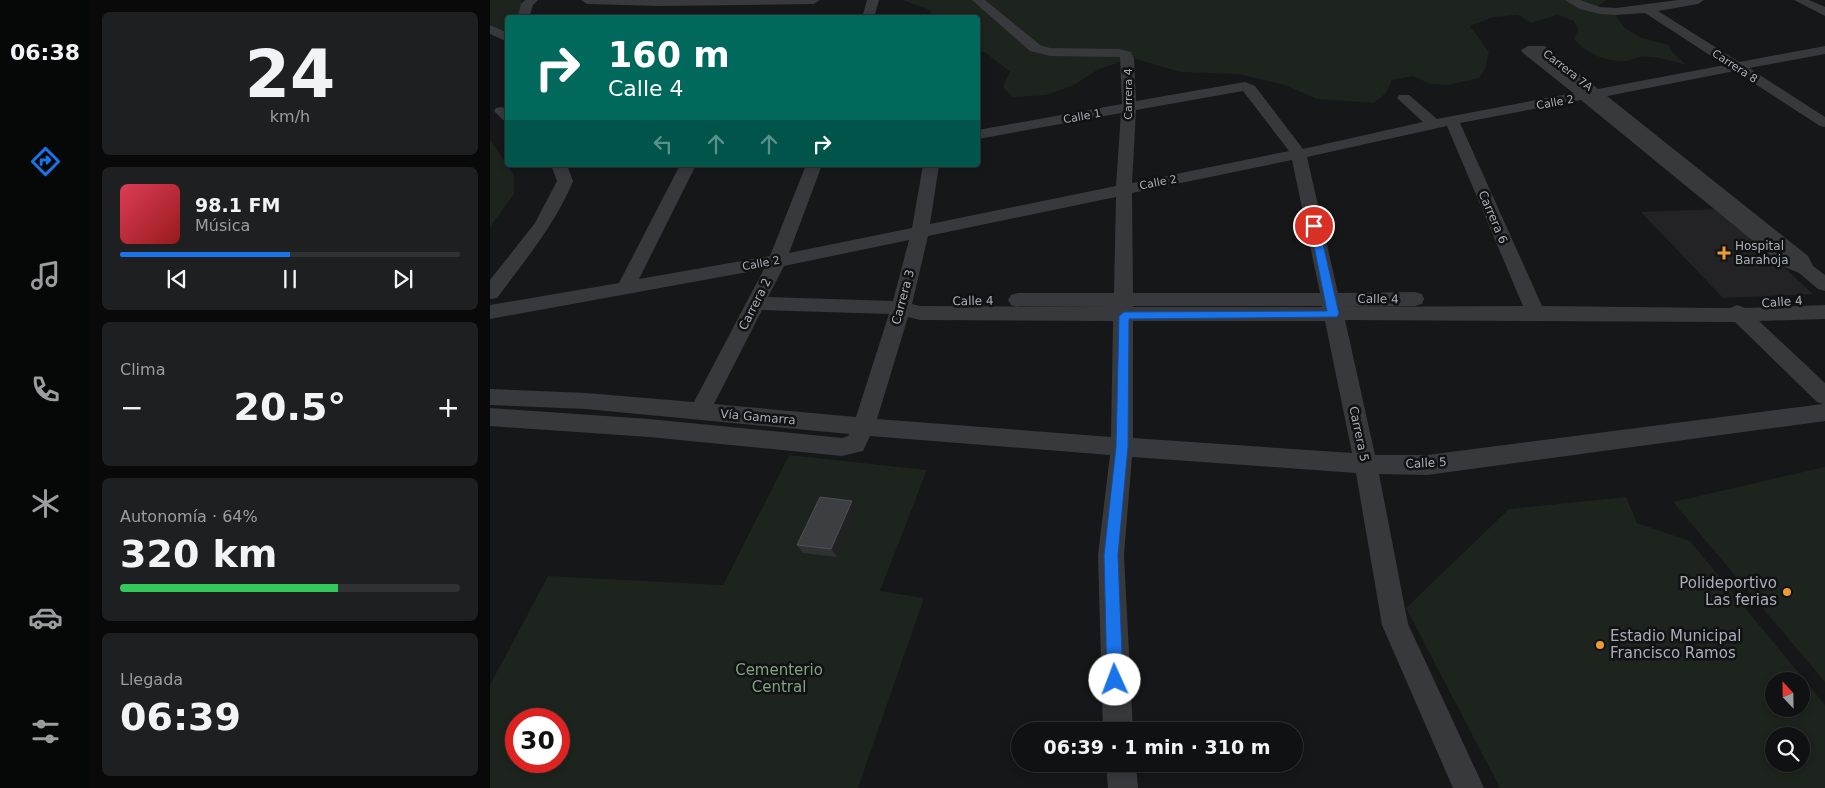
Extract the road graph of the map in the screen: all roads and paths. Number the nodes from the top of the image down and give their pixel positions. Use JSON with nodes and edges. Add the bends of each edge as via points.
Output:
{"nodes":[{"id":1,"x":532,"y":0,"type":"edge"},
{"id":2,"x":587,"y":0,"type":"edge"},
{"id":3,"x":814,"y":0,"type":"edge"},
{"id":4,"x":873,"y":0,"type":"edge"},
{"id":5,"x":978,"y":0,"type":"edge"},
{"id":6,"x":1571,"y":0,"type":"edge"},
{"id":7,"x":1698,"y":0,"type":"edge"},
{"id":8,"x":1800,"y":0,"type":"edge"},
{"id":9,"x":659,"y":2,"type":"junction"},
{"id":10,"x":1652,"y":7,"type":"junction"},
{"id":11,"x":647,"y":12,"type":"dead end"},
{"id":12,"x":1825,"y":12,"type":"edge"},
{"id":13,"x":524,"y":15,"type":"edge"},
{"id":14,"x":869,"y":15,"type":"edge"},
{"id":15,"x":490,"y":29,"type":"edge"},
{"id":16,"x":505,"y":36,"type":"edge"},
{"id":17,"x":1825,"y":50,"type":"edge"},
{"id":18,"x":1755,"y":63,"type":"junction"},
{"id":19,"x":1735,"y":66,"type":"junction"},
{"id":20,"x":1770,"y":72,"type":"dead end"},
{"id":21,"x":1245,"y":86,"type":"joint"},
{"id":22,"x":1592,"y":95,"type":"junction"},
{"id":23,"x":1404,"y":98,"type":"dead end"},
{"id":24,"x":1129,"y":107,"type":"junction"},
{"id":25,"x":1452,"y":121,"type":"junction"},
{"id":26,"x":1825,"y":123,"type":"edge"},
{"id":27,"x":1434,"y":124,"type":"junction"},
{"id":28,"x":980,"y":134,"type":"edge"},
{"id":29,"x":1298,"y":154,"type":"junction"},
{"id":30,"x":560,"y":167,"type":"edge"},
{"id":31,"x":687,"y":167,"type":"edge"},
{"id":32,"x":813,"y":167,"type":"edge"},
{"id":33,"x":931,"y":167,"type":"edge"},
{"id":34,"x":1124,"y":188,"type":"junction"},
{"id":35,"x":920,"y":231,"type":"junction"},
{"id":36,"x":777,"y":261,"type":"junction"},
{"id":37,"x":1825,"y":285,"type":"edge"},
{"id":38,"x":626,"y":286,"type":"junction"},
{"id":39,"x":490,"y":294,"type":"edge"},
{"id":40,"x":1825,"y":301,"type":"edge"},
{"id":41,"x":756,"y":304,"type":"junction"},
{"id":42,"x":1332,"y":306,"type":"junction"},
{"id":43,"x":1124,"y":307,"type":"junction"},
{"id":44,"x":1533,"y":307,"type":"junction"},
{"id":45,"x":900,"y":308,"type":"junction"},
{"id":46,"x":1744,"y":310,"type":"junction"},
{"id":47,"x":490,"y":312,"type":"edge"},
{"id":48,"x":1825,"y":312,"type":"edge"},
{"id":49,"x":1825,"y":379,"type":"edge"},
{"id":50,"x":1825,"y":396,"type":"edge"},
{"id":51,"x":490,"y":397,"type":"edge"},
{"id":52,"x":700,"y":411,"type":"junction"},
{"id":53,"x":1825,"y":412,"type":"edge"},
{"id":54,"x":490,"y":417,"type":"edge"},
{"id":55,"x":864,"y":426,"type":"junction"},
{"id":56,"x":1026,"y":439,"type":"joint"},
{"id":57,"x":1122,"y":447,"type":"junction"},
{"id":58,"x":1366,"y":464,"type":"junction"},
{"id":59,"x":1118,"y":722,"type":"edge"},
{"id":60,"x":1122,"y":772,"type":"edge"},
{"id":61,"x":1461,"y":784,"type":"edge"},
{"id":62,"x":1123,"y":788,"type":"edge"}],
"edges":[{"from":1,"to":13,"type":"street"},
{"from":2,"to":9,"type":"street"},
{"from":3,"to":9,"type":"street"},
{"from":4,"to":14,"type":"street"},
{"from":5,"to":24,"type":"street","name":"Carrera 4","via":[[1035,48],[1050,52],[1126,55]]},
{"from":6,"to":10,"type":"street","via":[[1591,10],[1606,12]]},
{"from":7,"to":10,"type":"street"},
{"from":8,"to":12,"type":"street"},
{"from":9,"to":11,"type":"street"},
{"from":10,"to":18,"type":"street","name":"Carrera 8"},
{"from":10,"to":19,"type":"street","name":"Carrera 8"},
{"from":15,"to":16,"type":"street"},
{"from":17,"to":18,"type":"street","name":"Calle 2"},
{"from":18,"to":19,"type":"street","name":"Calle 2"},
{"from":18,"to":20,"type":"street","name":"Carrera 8"},
{"from":19,"to":22,"type":"street","name":"Calle 2"},
{"from":19,"to":26,"type":"street","name":"Carrera 8"},
{"from":21,"to":24,"type":"street","name":"Calle 1"},
{"from":21,"to":29,"type":"street","name":"Carrera 5"},
{"from":22,"to":25,"type":"street","name":"Calle 2"},
{"from":22,"to":37,"type":"street","name":"Carrera 7A","via":[[1791,263],[1805,269]]},
{"from":23,"to":27,"type":"street"},
{"from":24,"to":28,"type":"street","name":"Calle 1"},
{"from":24,"to":34,"type":"street","name":"Carrera 4"},
{"from":25,"to":27,"type":"street","name":"Calle 2"},
{"from":25,"to":44,"type":"street","name":"Carrera 6"},
{"from":27,"to":29,"type":"street","name":"Calle 2"},
{"from":29,"to":34,"type":"street","name":"Calle 2"},
{"from":29,"to":42,"type":"street","name":"Carrera 5"},
{"from":30,"to":39,"type":"street","via":[[565,181],[558,199]]},
{"from":31,"to":38,"type":"street"},
{"from":32,"to":36,"type":"street","name":"Carrera 2"},
{"from":33,"to":35,"type":"street","name":"Carrera 3"},
{"from":34,"to":35,"type":"street","name":"Calle 2"},
{"from":34,"to":43,"type":"street","name":"Carrera 4"},
{"from":35,"to":36,"type":"street","name":"Calle 2"},
{"from":35,"to":45,"type":"street","name":"Carrera 3"},
{"from":36,"to":38,"type":"street","name":"Calle 2"},
{"from":36,"to":41,"type":"street","name":"Carrera 2"},
{"from":38,"to":47,"type":"street","name":"Calle 2"},
{"from":40,"to":46,"type":"street","name":"Calle 4"},
{"from":41,"to":45,"type":"street","name":"Calle 4"},
{"from":41,"to":52,"type":"street","name":"Carrera 2"},
{"from":42,"to":43,"type":"street","name":"Calle 4"},
{"from":42,"to":44,"type":"street","name":"Calle 4"},
{"from":42,"to":58,"type":"street","name":"Carrera 5"},
{"from":43,"to":45,"type":"street","name":"Calle 4","via":[[920,313]]},
{"from":43,"to":57,"type":"street","name":"Carrera 4"},
{"from":44,"to":46,"type":"street","name":"Calle 4"},
{"from":45,"to":55,"type":"street","name":"Carrera 3"},
{"from":46,"to":48,"type":"street","name":"Calle 4"},
{"from":46,"to":49,"type":"street"},
{"from":46,"to":50,"type":"street"},
{"from":51,"to":52,"type":"street","name":"Vía Gamarra"},
{"from":52,"to":55,"type":"street","name":"Vía Gamarra"},
{"from":53,"to":58,"type":"street","name":"Calle 5","via":[[1426,465]]},
{"from":54,"to":55,"type":"street","name":"Carrera 3","via":[[649,428],[842,447],[855,444]]},
{"from":55,"to":56,"type":"street","name":"Vía Gamarra"},
{"from":56,"to":57,"type":"street","name":"Calle 5"},
{"from":57,"to":58,"type":"street","name":"Calle 5"},
{"from":57,"to":59,"type":"street","name":"Carrera 4","via":[[1111,555]]},
{"from":58,"to":61,"type":"street","name":"Carrera 5","via":[[1395,625]]},
{"from":60,"to":62,"type":"street"}]}
